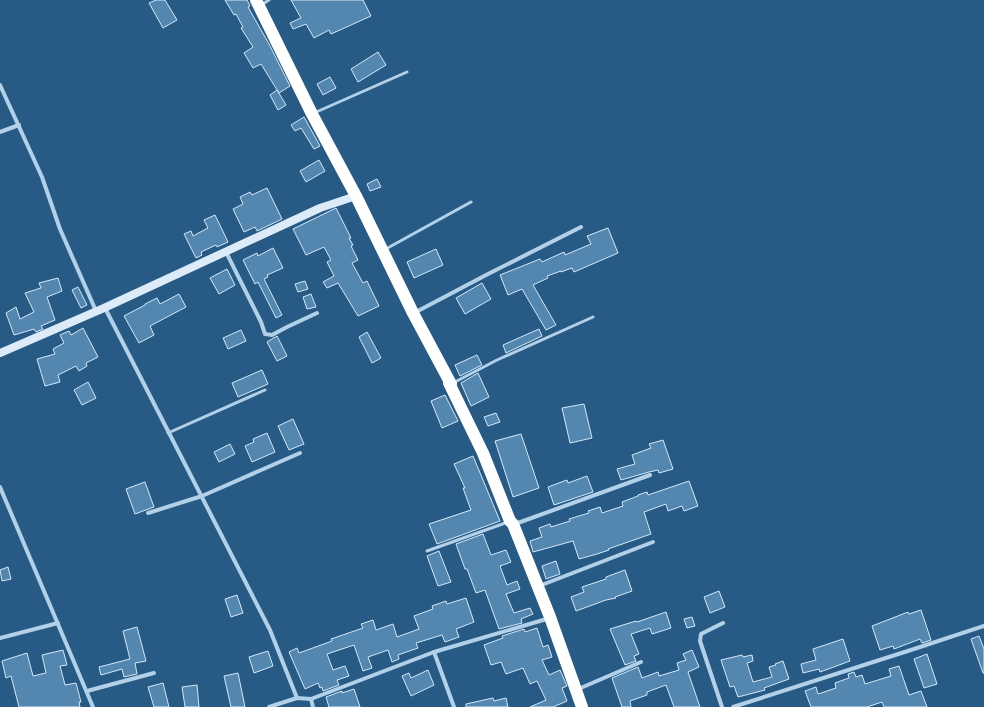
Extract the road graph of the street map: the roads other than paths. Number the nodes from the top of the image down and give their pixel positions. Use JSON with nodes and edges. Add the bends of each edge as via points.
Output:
{"nodes":[{"id":1,"x":262,"y":2,"type":"edge"},
{"id":2,"x":408,"y":72,"type":"dead end"},
{"id":3,"x":0,"y":85,"type":"edge"},
{"id":4,"x":312,"y":114,"type":"junction"},
{"id":5,"x":20,"y":128,"type":"junction"},
{"id":6,"x":0,"y":132,"type":"edge"},
{"id":7,"x":356,"y":196,"type":"junction"},
{"id":8,"x":471,"y":202,"type":"dead end"},
{"id":9,"x":581,"y":227,"type":"dead end"},
{"id":10,"x":383,"y":251,"type":"junction"},
{"id":11,"x":226,"y":252,"type":"junction"},
{"id":12,"x":104,"y":308,"type":"junction"},
{"id":13,"x":96,"y":311,"type":"junction"},
{"id":14,"x":317,"y":313,"type":"dead end"},
{"id":15,"x":413,"y":313,"type":"junction"},
{"id":16,"x":593,"y":317,"type":"dead end"},
{"id":17,"x":0,"y":353,"type":"edge"},
{"id":18,"x":451,"y":384,"type":"junction"},
{"id":19,"x":265,"y":390,"type":"dead end"},
{"id":20,"x":168,"y":433,"type":"junction"},
{"id":21,"x":300,"y":453,"type":"dead end"},
{"id":22,"x":650,"y":474,"type":"dead end"},
{"id":23,"x":0,"y":487,"type":"edge"},
{"id":24,"x":2,"y":494,"type":"edge"},
{"id":25,"x":202,"y":496,"type":"junction"},
{"id":26,"x":148,"y":513,"type":"dead end"},
{"id":27,"x":511,"y":523,"type":"junction"},
{"id":28,"x":653,"y":542,"type":"dead end"},
{"id":29,"x":426,"y":551,"type":"dead end"},
{"id":30,"x":537,"y":587,"type":"junction"},
{"id":31,"x":550,"y":617,"type":"junction"},
{"id":32,"x":58,"y":623,"type":"junction"},
{"id":33,"x":723,"y":623,"type":"dead end"},
{"id":34,"x":984,"y":626,"type":"edge"},
{"id":35,"x":0,"y":638,"type":"edge"},
{"id":36,"x":434,"y":652,"type":"junction"},
{"id":37,"x":641,"y":662,"type":"dead end"},
{"id":38,"x":154,"y":673,"type":"dead end"},
{"id":39,"x":576,"y":690,"type":"junction"},
{"id":40,"x":87,"y":692,"type":"junction"},
{"id":41,"x":297,"y":698,"type":"junction"},
{"id":42,"x":311,"y":699,"type":"junction"},
{"id":43,"x":93,"y":707,"type":"edge"},
{"id":44,"x":269,"y":707,"type":"edge"},
{"id":45,"x":313,"y":707,"type":"edge"},
{"id":46,"x":454,"y":707,"type":"edge"},
{"id":47,"x":582,"y":707,"type":"edge"},
{"id":48,"x":722,"y":707,"type":"edge"},
{"id":49,"x":733,"y":707,"type":"edge"}],
"edges":[{"from":1,"to":4,"type":"highway"},
{"from":2,"to":4,"type":"lane"},
{"from":3,"to":5,"type":"street"},
{"from":4,"to":7,"type":"highway"},
{"from":5,"to":6,"type":"street"},
{"from":5,"to":13,"type":"street"},
{"from":7,"to":10,"type":"highway"},
{"from":7,"to":11,"type":"street","via":[[320,208]]},
{"from":8,"to":10,"type":"lane"},
{"from":9,"to":15,"type":"street"},
{"from":10,"to":15,"type":"highway"},
{"from":11,"to":12,"type":"street"},
{"from":11,"to":14,"type":"street","via":[[265,334],[272,335]]},
{"from":12,"to":13,"type":"street"},
{"from":12,"to":20,"type":"street"},
{"from":13,"to":17,"type":"street"},
{"from":15,"to":18,"type":"highway"},
{"from":16,"to":18,"type":"lane","via":[[497,360]]},
{"from":18,"to":27,"type":"highway","via":[[483,453]]},
{"from":19,"to":20,"type":"lane"},
{"from":20,"to":25,"type":"street"},
{"from":21,"to":25,"type":"street"},
{"from":22,"to":27,"type":"street"},
{"from":23,"to":24,"type":"street"},
{"from":24,"to":32,"type":"street"},
{"from":25,"to":26,"type":"street"},
{"from":25,"to":41,"type":"street","via":[[270,630]]},
{"from":27,"to":29,"type":"lane"},
{"from":27,"to":30,"type":"highway"},
{"from":28,"to":30,"type":"street"},
{"from":30,"to":31,"type":"highway"},
{"from":31,"to":36,"type":"street"},
{"from":31,"to":39,"type":"highway"},
{"from":32,"to":35,"type":"street"},
{"from":32,"to":40,"type":"street"},
{"from":33,"to":48,"type":"street","via":[[701,634],[700,641]]},
{"from":34,"to":49,"type":"street"},
{"from":36,"to":42,"type":"street"},
{"from":36,"to":46,"type":"street"},
{"from":37,"to":39,"type":"street"},
{"from":38,"to":40,"type":"street"},
{"from":39,"to":47,"type":"highway"},
{"from":40,"to":43,"type":"street"},
{"from":41,"to":42,"type":"street"},
{"from":41,"to":44,"type":"street"},
{"from":42,"to":45,"type":"street"}]}
